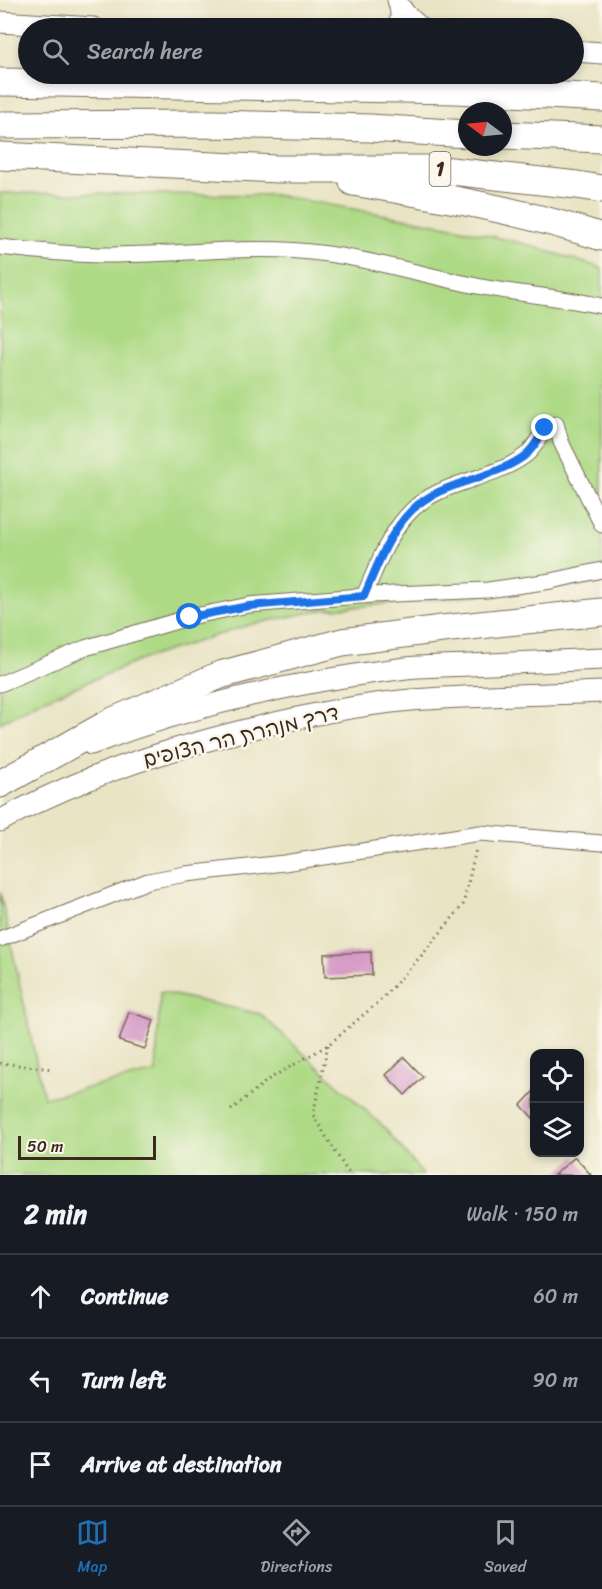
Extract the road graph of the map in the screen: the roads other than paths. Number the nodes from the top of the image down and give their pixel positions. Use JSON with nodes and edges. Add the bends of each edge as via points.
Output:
{"nodes":[{"id":1,"x":397,"y":0,"type":"edge"},
{"id":2,"x":398,"y":18,"type":"edge"},
{"id":3,"x":413,"y":18,"type":"edge"},
{"id":4,"x":0,"y":22,"type":"edge"},
{"id":5,"x":18,"y":23,"type":"edge"},
{"id":6,"x":584,"y":52,"type":"edge"},
{"id":7,"x":602,"y":53,"type":"edge"},
{"id":8,"x":0,"y":82,"type":"edge"},
{"id":9,"x":18,"y":82,"type":"edge"},
{"id":10,"x":114,"y":84,"type":"edge"},
{"id":11,"x":602,"y":98,"type":"edge"},
{"id":12,"x":0,"y":125,"type":"edge"},
{"id":13,"x":458,"y":133,"type":"edge"},
{"id":14,"x":512,"y":135,"type":"edge"},
{"id":15,"x":602,"y":139,"type":"edge"},
{"id":16,"x":0,"y":156,"type":"edge"},
{"id":17,"x":278,"y":169,"type":"junction"},
{"id":18,"x":602,"y":189,"type":"edge"},
{"id":19,"x":602,"y":237,"type":"edge"},
{"id":20,"x":0,"y":247,"type":"edge"},
{"id":21,"x":602,"y":306,"type":"edge"},
{"id":22,"x":602,"y":525,"type":"edge"},
{"id":23,"x":602,"y":570,"type":"edge"},
{"id":24,"x":364,"y":596,"type":"junction"},
{"id":25,"x":602,"y":612,"type":"edge"},
{"id":26,"x":602,"y":659,"type":"edge"},
{"id":27,"x":0,"y":684,"type":"edge"},
{"id":28,"x":602,"y":692,"type":"edge"},
{"id":29,"x":0,"y":784,"type":"edge"},
{"id":30,"x":0,"y":821,"type":"edge"},
{"id":31,"x":602,"y":843,"type":"edge"},
{"id":32,"x":0,"y":939,"type":"edge"}],
"edges":[{"from":1,"to":2,"type":"street"},
{"from":1,"to":3,"type":"street"},
{"from":4,"to":5,"type":"main road"},
{"from":6,"to":7,"type":"main road"},
{"from":8,"to":9,"type":"highway"},
{"from":10,"to":11,"type":"highway","via":[[456,90]]},
{"from":12,"to":13,"type":"highway","via":[[215,124]]},
{"from":14,"to":15,"type":"highway"},
{"from":16,"to":17,"type":"highway","number":"1"},
{"from":17,"to":18,"type":"highway","number":"1","via":[[433,169]]},
{"from":17,"to":19,"type":"highway","via":[[471,202]]},
{"from":20,"to":21,"type":"street","via":[[100,255],[250,248],[301,251],[372,260],[480,286]]},
{"from":22,"to":24,"type":"street","via":[[556,424],[545,428],[524,457],[432,495],[411,510],[392,534]]},
{"from":23,"to":24,"type":"street","via":[[488,590]]},
{"from":24,"to":27,"type":"street","via":[[249,606],[190,617],[86,648]]},
{"from":25,"to":29,"type":"highway","via":[[342,642],[220,675],[113,721]]},
{"from":26,"to":29,"type":"main road","name":"דרך מנהרת הר הצופים","via":[[408,668],[294,685],[152,722],[69,752]]},
{"from":28,"to":30,"type":"main road","name":"דרך מנהרת הר הצופים","via":[[411,700],[300,717],[130,764]]},
{"from":31,"to":32,"type":"street","via":[[480,833],[186,874],[148,881]]}]}
